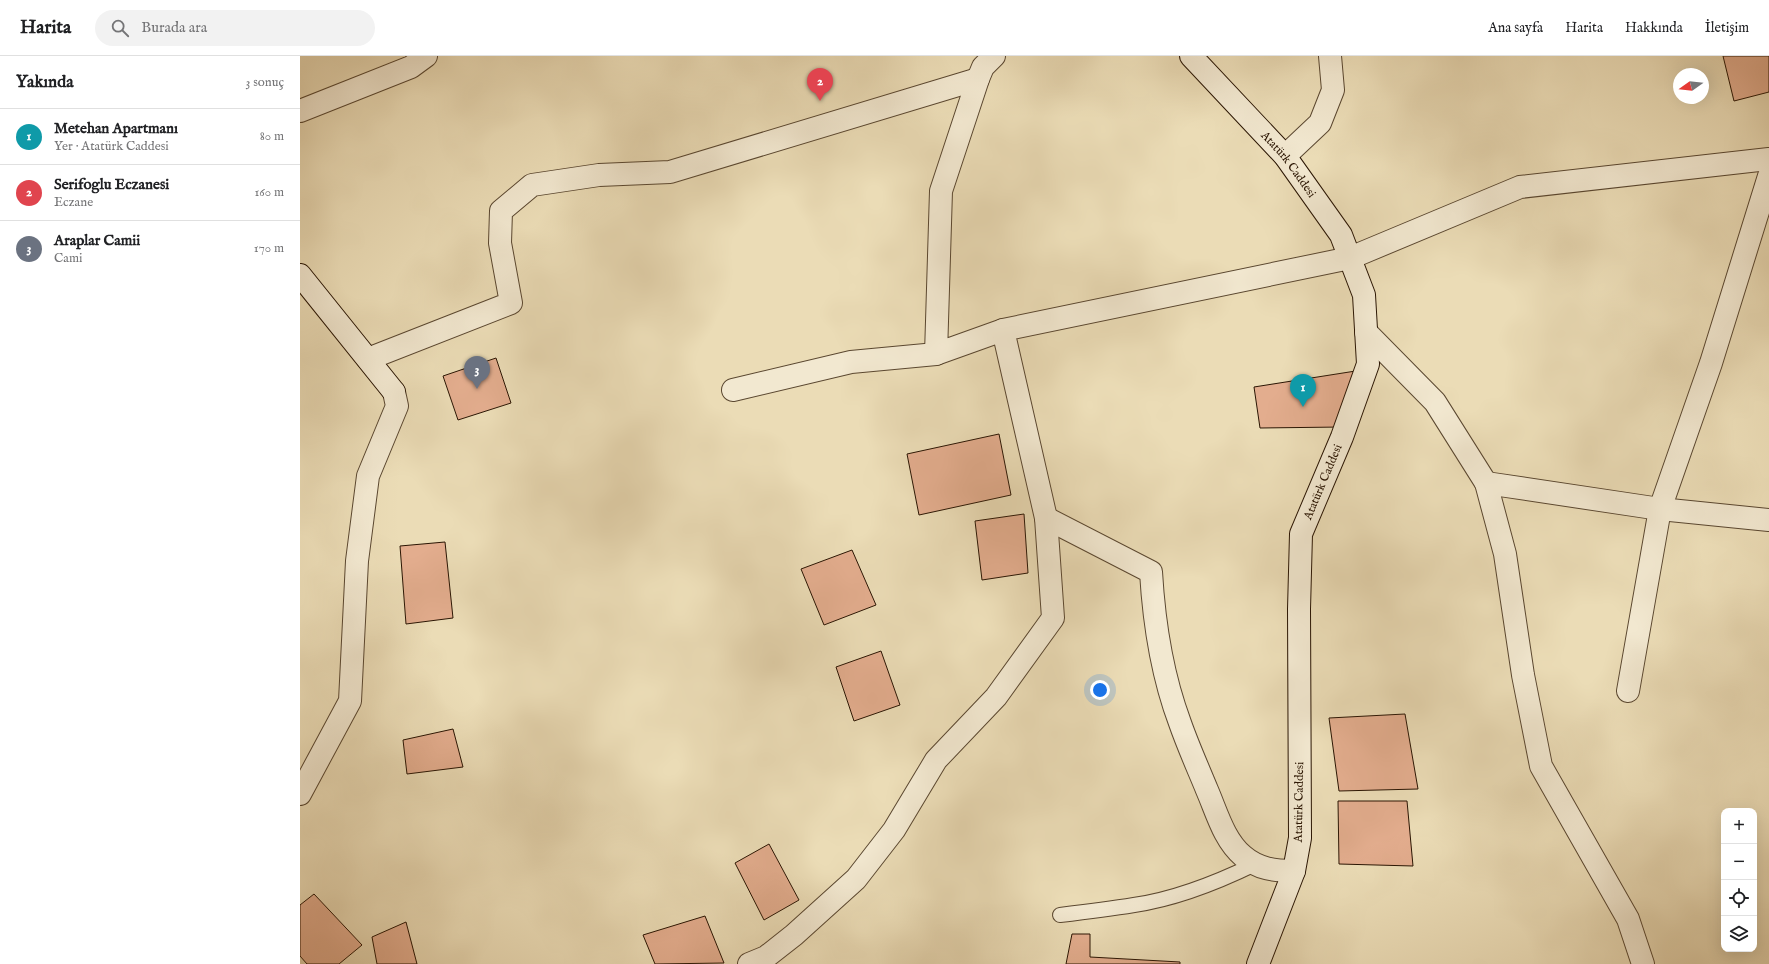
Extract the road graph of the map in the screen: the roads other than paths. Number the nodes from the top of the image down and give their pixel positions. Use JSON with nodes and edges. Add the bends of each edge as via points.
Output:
{"nodes":[{"id":1,"x":426,"y":56,"type":"edge"},
{"id":2,"x":994,"y":56,"type":"edge"},
{"id":3,"x":1191,"y":56,"type":"edge"},
{"id":4,"x":1330,"y":56,"type":"edge"},
{"id":5,"x":978,"y":79,"type":"junction"},
{"id":6,"x":300,"y":111,"type":"edge"},
{"id":7,"x":1285,"y":156,"type":"junction"},
{"id":8,"x":1769,"y":159,"type":"edge"},
{"id":9,"x":1769,"y":176,"type":"edge"},
{"id":10,"x":1350,"y":258,"type":"junction"},
{"id":11,"x":300,"y":274,"type":"edge"},
{"id":12,"x":1003,"y":330,"type":"junction"},
{"id":13,"x":1366,"y":332,"type":"junction"},
{"id":14,"x":936,"y":354,"type":"junction"},
{"id":15,"x":368,"y":359,"type":"junction"},
{"id":16,"x":733,"y":390,"type":"dead end"},
{"id":17,"x":1486,"y":483,"type":"junction"},
{"id":18,"x":1660,"y":509,"type":"junction"},
{"id":19,"x":1046,"y":518,"type":"junction"},
{"id":20,"x":1769,"y":520,"type":"edge"},
{"id":21,"x":1628,"y":691,"type":"dead end"},
{"id":22,"x":300,"y":794,"type":"edge"},
{"id":23,"x":1255,"y":864,"type":"junction"},
{"id":24,"x":1294,"y":871,"type":"junction"},
{"id":25,"x":1060,"y":915,"type":"dead end"},
{"id":26,"x":760,"y":962,"type":"edge"},
{"id":27,"x":1258,"y":964,"type":"edge"},
{"id":28,"x":1643,"y":964,"type":"edge"}],
"edges":[{"from":1,"to":6,"type":"street","via":[[411,67]]},
{"from":2,"to":5,"type":"street","via":[[983,67]]},
{"from":3,"to":7,"type":"street","name":"Atatürk Caddesi"},
{"from":4,"to":7,"type":"street","via":[[1333,90],[1320,123]]},
{"from":5,"to":14,"type":"street","via":[[941,191]]},
{"from":5,"to":15,"type":"street","via":[[670,172],[599,175],[532,185],[501,211],[500,243],[511,303]]},
{"from":7,"to":10,"type":"street","name":"Atatürk Caddesi","via":[[1341,235]]},
{"from":8,"to":10,"type":"street","via":[[1520,187]]},
{"from":9,"to":18,"type":"street","via":[[1711,363]]},
{"from":10,"to":12,"type":"street"},
{"from":10,"to":13,"type":"street","name":"Atatürk Caddesi","via":[[1364,295]]},
{"from":11,"to":15,"type":"street"},
{"from":12,"to":14,"type":"street"},
{"from":12,"to":19,"type":"street"},
{"from":13,"to":17,"type":"street","via":[[1435,402]]},
{"from":13,"to":24,"type":"street","name":"Atatürk Caddesi","via":[[1368,364],[1342,437],[1301,534],[1300,838]]},
{"from":14,"to":16,"type":"street","via":[[851,362]]},
{"from":15,"to":22,"type":"street","via":[[394,392],[398,406],[368,476],[357,560],[350,701]]},
{"from":17,"to":18,"type":"street"},
{"from":17,"to":28,"type":"street","via":[[1505,554],[1523,675],[1541,766],[1628,919]]},
{"from":18,"to":20,"type":"street"},
{"from":18,"to":21,"type":"street"},
{"from":19,"to":23,"type":"street","via":[[1151,572],[1158,640],[1179,723],[1226,836],[1244,857]]},
{"from":19,"to":26,"type":"street","via":[[1053,618],[996,697],[936,760],[894,830],[856,879]]},
{"from":23,"to":24,"type":"street","via":[[1267,869]]},
{"from":23,"to":25,"type":"lane","via":[[1204,887],[1170,897],[1135,905]]},
{"from":24,"to":27,"type":"street","name":"Atatürk Caddesi"}]}
